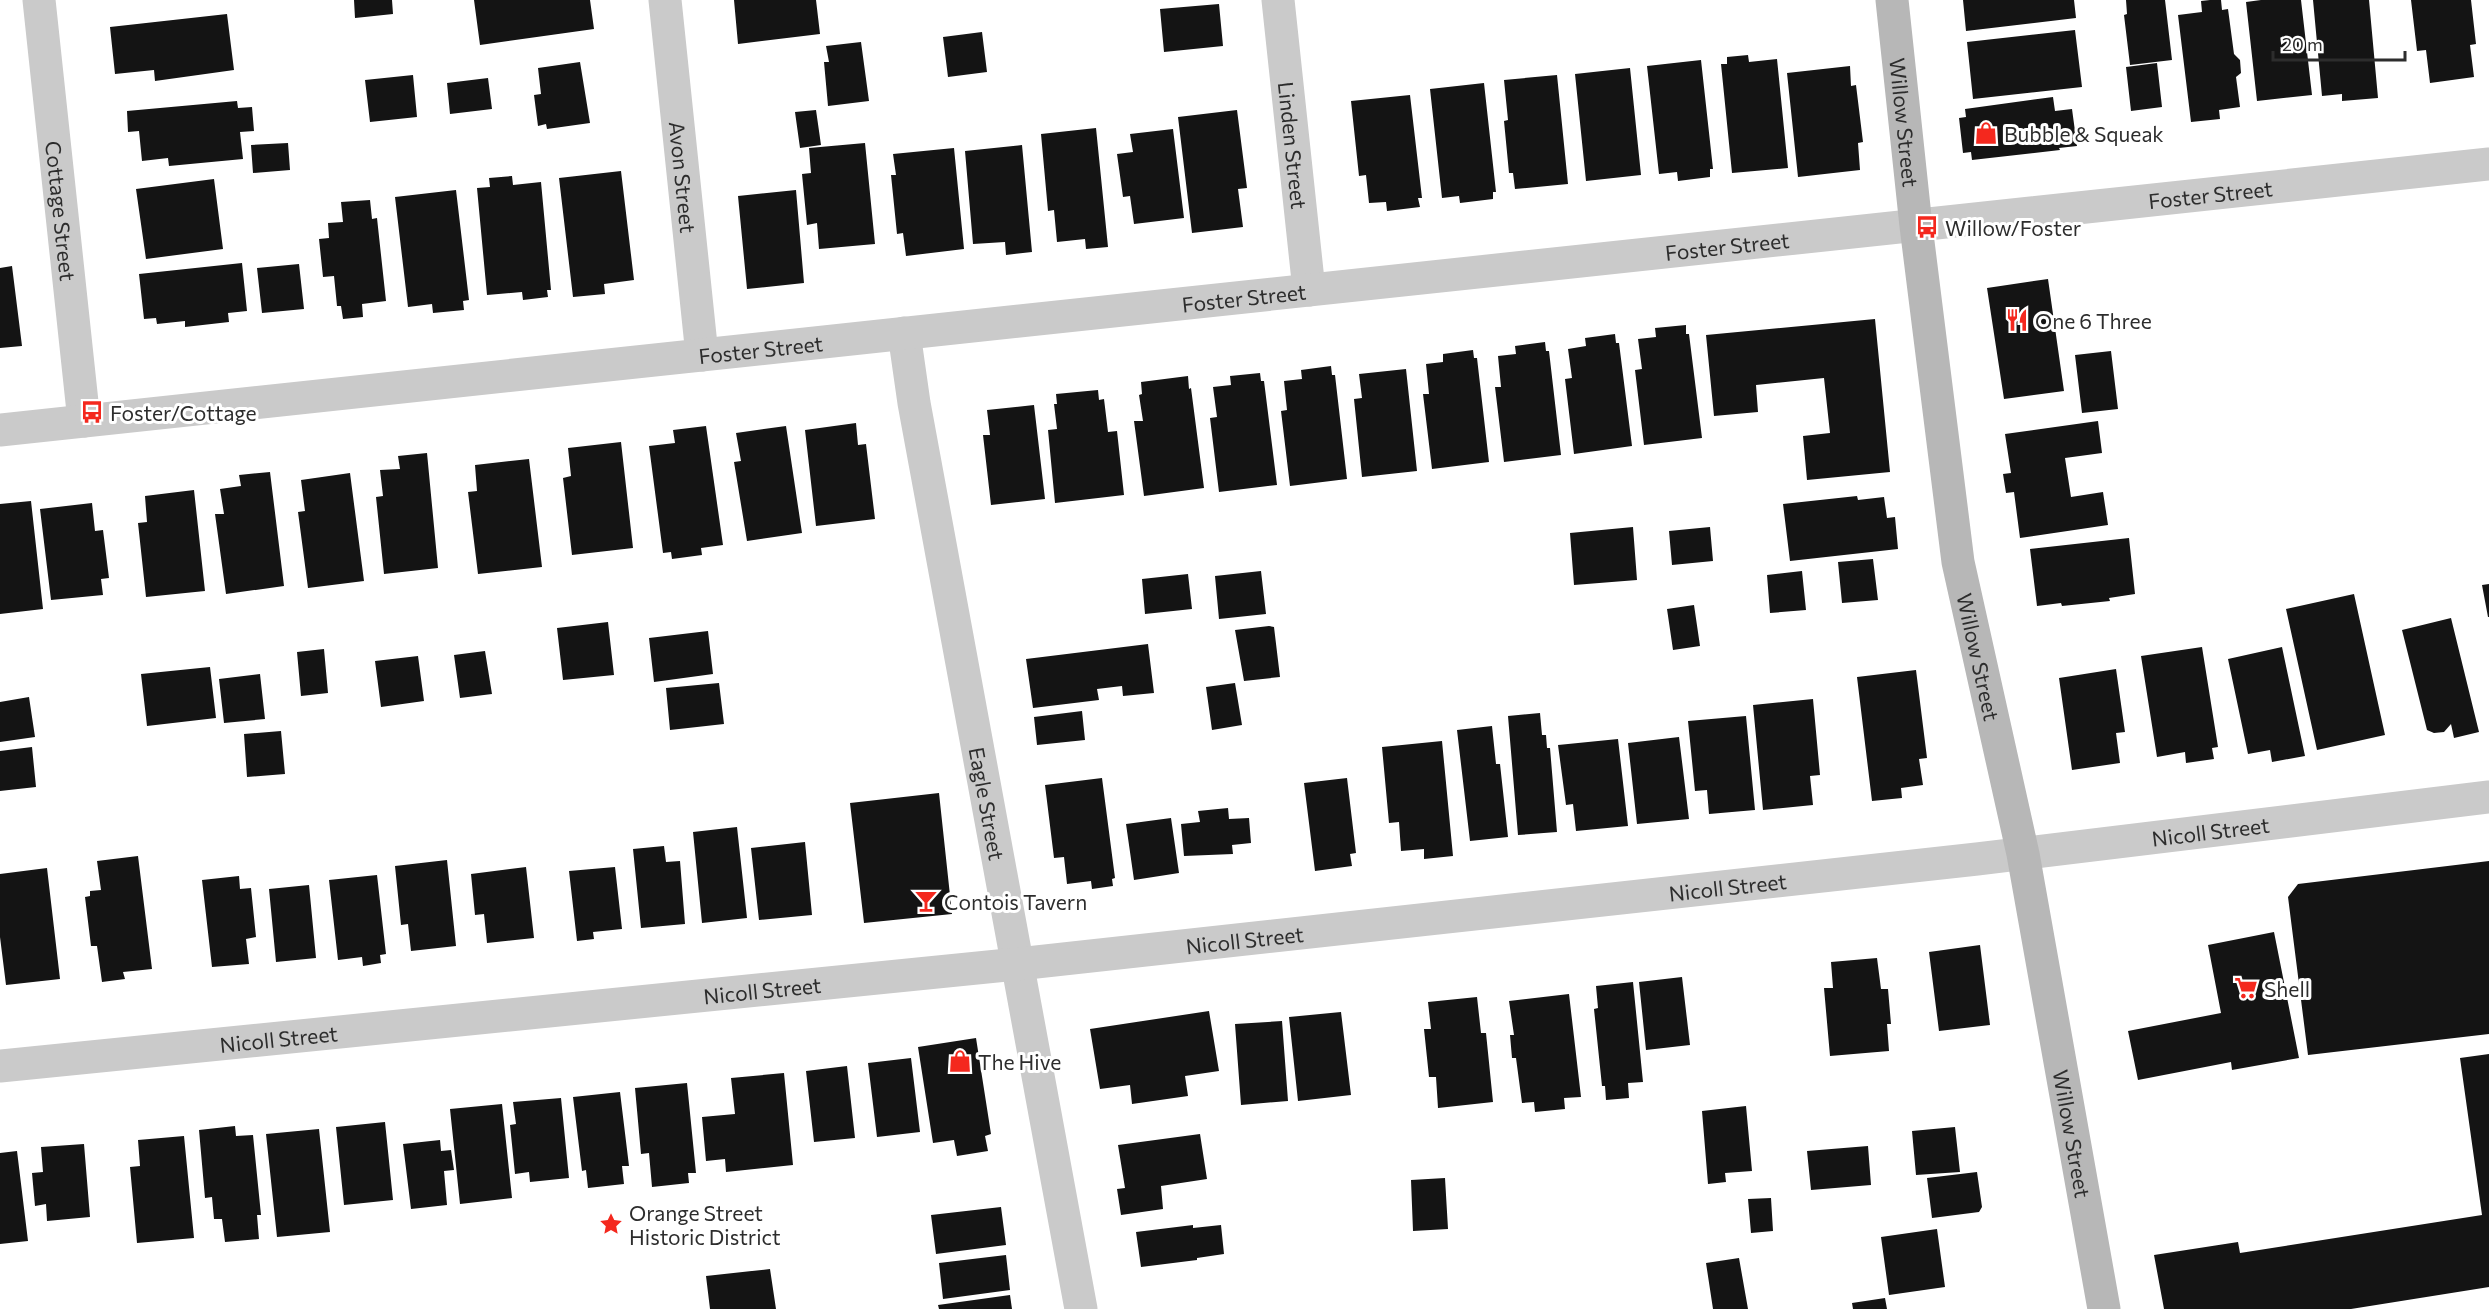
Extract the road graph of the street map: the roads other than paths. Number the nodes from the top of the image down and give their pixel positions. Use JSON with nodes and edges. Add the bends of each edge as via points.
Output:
{"nodes":[{"id":1,"x":39,"y":0,"type":"edge"},
{"id":2,"x":665,"y":0,"type":"edge"},
{"id":3,"x":1278,"y":0,"type":"edge"},
{"id":4,"x":1892,"y":0,"type":"edge"},
{"id":5,"x":2489,"y":164,"type":"edge"},
{"id":6,"x":1916,"y":226,"type":"junction"},
{"id":7,"x":1309,"y":290,"type":"junction"},
{"id":8,"x":904,"y":333,"type":"junction"},
{"id":9,"x":702,"y":355,"type":"junction"},
{"id":10,"x":84,"y":421,"type":"junction"},
{"id":11,"x":0,"y":430,"type":"edge"},
{"id":12,"x":2489,"y":797,"type":"edge"},
{"id":13,"x":2023,"y":854,"type":"junction"},
{"id":14,"x":1018,"y":964,"type":"junction"},
{"id":15,"x":0,"y":1066,"type":"edge"},
{"id":16,"x":1081,"y":1309,"type":"edge"},
{"id":17,"x":2104,"y":1309,"type":"edge"}],
"edges":[{"from":1,"to":10,"type":"street","name":"Cottage Street"},
{"from":2,"to":9,"type":"street","name":"Avon Street"},
{"from":3,"to":7,"type":"street","name":"Linden Street"},
{"from":4,"to":6,"type":"main road","name":"Willow Street"},
{"from":5,"to":6,"type":"street","name":"Foster Street"},
{"from":6,"to":7,"type":"street","name":"Foster Street"},
{"from":6,"to":13,"type":"main road","name":"Willow Street","via":[[1958,562]]},
{"from":7,"to":8,"type":"street","name":"Foster Street"},
{"from":8,"to":9,"type":"street","name":"Foster Street"},
{"from":8,"to":14,"type":"street","name":"Eagle Street"},
{"from":9,"to":10,"type":"street","name":"Foster Street"},
{"from":10,"to":11,"type":"street","name":"Foster Street"},
{"from":12,"to":13,"type":"street","name":"Nicoll Street"},
{"from":13,"to":14,"type":"street","name":"Nicoll Street"},
{"from":13,"to":17,"type":"main road","name":"Willow Street"},
{"from":14,"to":15,"type":"street","name":"Nicoll Street"},
{"from":14,"to":16,"type":"street","name":"Eagle Street"}]}
